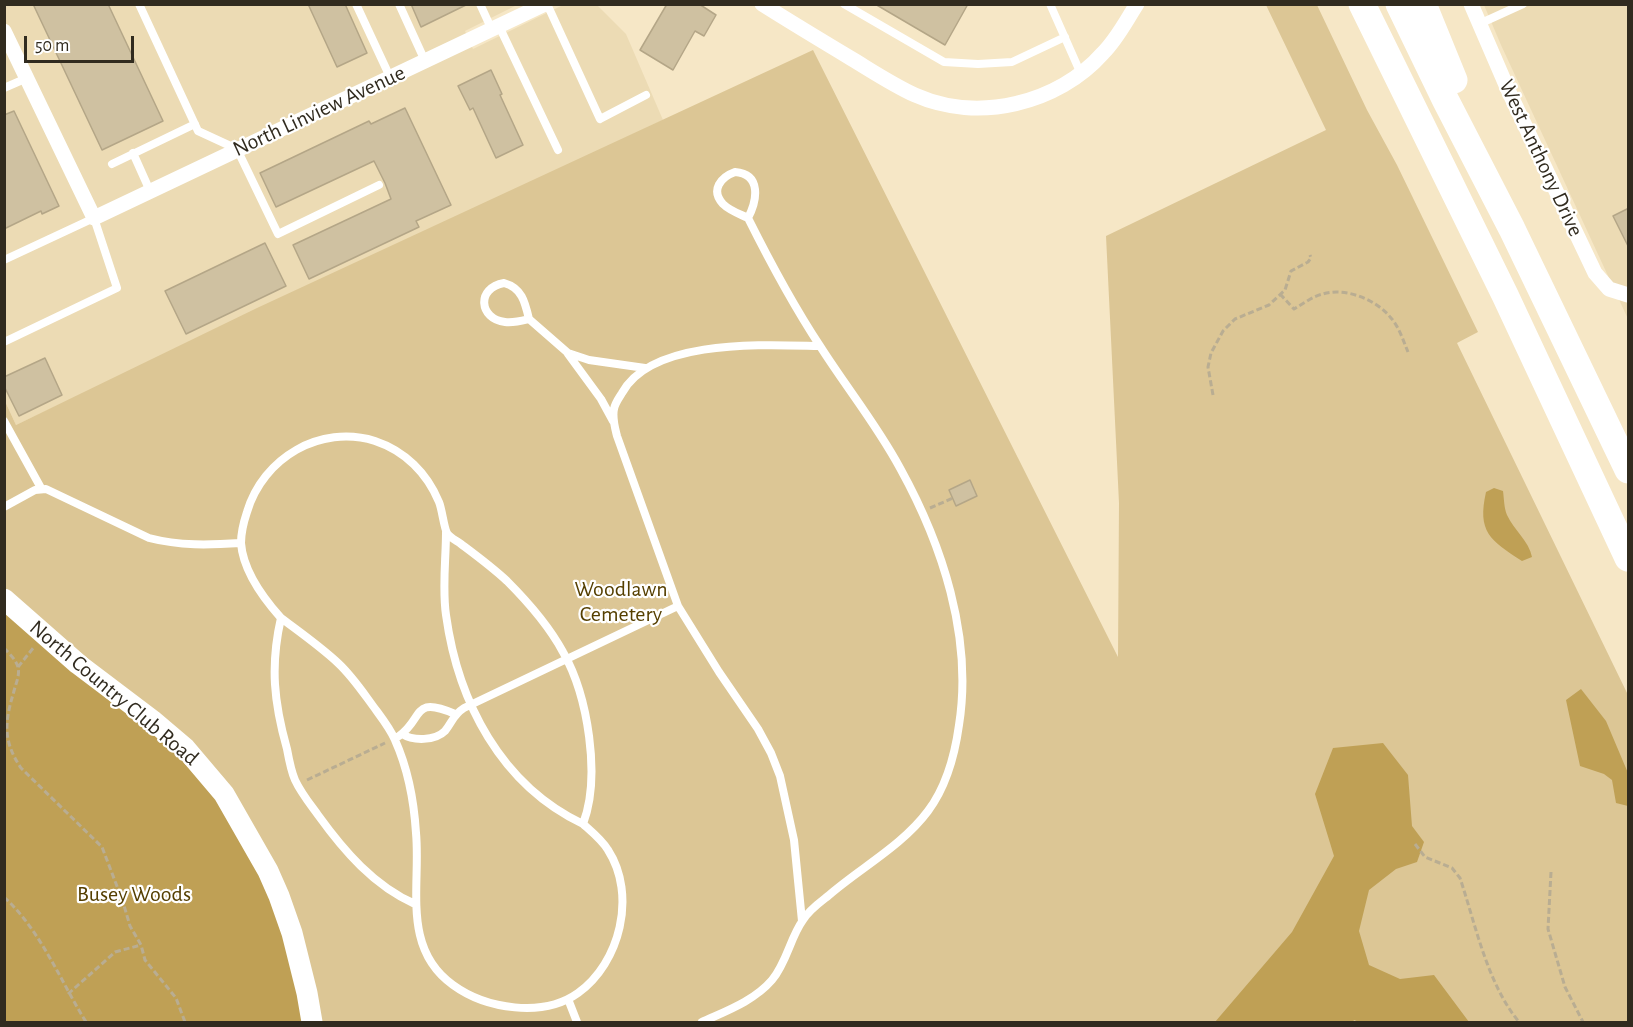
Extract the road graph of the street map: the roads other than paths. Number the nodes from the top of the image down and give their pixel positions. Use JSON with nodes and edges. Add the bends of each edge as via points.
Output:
{"nodes":[{"id":1,"x":139,"y":4,"type":"edge"},
{"id":2,"x":356,"y":4,"type":"edge"},
{"id":3,"x":399,"y":4,"type":"edge"},
{"id":4,"x":480,"y":4,"type":"edge"},
{"id":5,"x":546,"y":4,"type":"edge"},
{"id":6,"x":762,"y":4,"type":"edge"},
{"id":7,"x":844,"y":4,"type":"edge"},
{"id":8,"x":1050,"y":4,"type":"edge"},
{"id":9,"x":1137,"y":4,"type":"edge"},
{"id":10,"x":1345,"y":4,"type":"edge"},
{"id":11,"x":1362,"y":4,"type":"edge"},
{"id":12,"x":1399,"y":4,"type":"edge"},
{"id":13,"x":1424,"y":4,"type":"edge"},
{"id":14,"x":1471,"y":4,"type":"edge"},
{"id":15,"x":1523,"y":4,"type":"edge"},
{"id":16,"x":1479,"y":24,"type":"junction"},
{"id":17,"x":496,"y":28,"type":"junction"},
{"id":18,"x":4,"y":31,"type":"edge"},
{"id":19,"x":1065,"y":38,"type":"junction"},
{"id":20,"x":425,"y":61,"type":"junction"},
{"id":21,"x":1081,"y":74,"type":"junction"},
{"id":22,"x":390,"y":77,"type":"junction"},
{"id":23,"x":27,"y":78,"type":"junction"},
{"id":24,"x":4,"y":88,"type":"edge"},
{"id":25,"x":646,"y":95,"type":"dead end"},
{"id":26,"x":195,"y":124,"type":"junction"},
{"id":27,"x":237,"y":149,"type":"junction"},
{"id":28,"x":558,"y":150,"type":"dead end"},
{"id":29,"x":133,"y":153,"type":"junction"},
{"id":30,"x":112,"y":164,"type":"dead end"},
{"id":31,"x":379,"y":185,"type":"dead end"},
{"id":32,"x":150,"y":191,"type":"junction"},
{"id":33,"x":94,"y":218,"type":"junction"},
{"id":34,"x":748,"y":218,"type":"junction"},
{"id":35,"x":1512,"y":229,"type":"junction"},
{"id":36,"x":4,"y":260,"type":"edge"},
{"id":37,"x":1505,"y":295,"type":"junction"},
{"id":38,"x":1629,"y":295,"type":"edge"},
{"id":39,"x":529,"y":319,"type":"junction"},
{"id":40,"x":4,"y":342,"type":"edge"},
{"id":41,"x":819,"y":346,"type":"junction"},
{"id":42,"x":568,"y":353,"type":"junction"},
{"id":43,"x":645,"y":368,"type":"junction"},
{"id":44,"x":4,"y":421,"type":"edge"},
{"id":45,"x":614,"y":422,"type":"junction"},
{"id":46,"x":1629,"y":470,"type":"edge"},
{"id":47,"x":41,"y":488,"type":"junction"},
{"id":48,"x":4,"y":507,"type":"edge"},
{"id":49,"x":446,"y":532,"type":"junction"},
{"id":50,"x":241,"y":543,"type":"junction"},
{"id":51,"x":1629,"y":558,"type":"edge"},
{"id":52,"x":4,"y":599,"type":"edge"},
{"id":53,"x":678,"y":606,"type":"junction"},
{"id":54,"x":281,"y":618,"type":"junction"},
{"id":55,"x":567,"y":659,"type":"junction"},
{"id":56,"x":470,"y":705,"type":"junction"},
{"id":57,"x":455,"y":714,"type":"junction"},
{"id":58,"x":399,"y":736,"type":"junction"},
{"id":59,"x":583,"y":824,"type":"junction"},
{"id":60,"x":415,"y":904,"type":"junction"},
{"id":61,"x":802,"y":921,"type":"junction"},
{"id":62,"x":568,"y":999,"type":"junction"},
{"id":63,"x":312,"y":1023,"type":"edge"},
{"id":64,"x":577,"y":1023,"type":"edge"},
{"id":65,"x":702,"y":1023,"type":"edge"}],
"edges":[{"from":1,"to":26,"type":"lane"},
{"from":2,"to":22,"type":"lane"},
{"from":3,"to":20,"type":"lane"},
{"from":4,"to":17,"type":"lane"},
{"from":5,"to":17,"type":"street","name":"North Linview Avenue"},
{"from":5,"to":25,"type":"lane","via":[[600,118]]},
{"from":6,"to":21,"type":"street","via":[[880,76],[935,102],[978,108],[1009,105],[1048,93]]},
{"from":7,"to":19,"type":"lane","via":[[944,62],[1012,62]]},
{"from":8,"to":19,"type":"lane"},
{"from":9,"to":21,"type":"street","via":[[1118,36]]},
{"from":10,"to":37,"type":"highway","via":[[1431,176]]},
{"from":11,"to":37,"type":"highway"},
{"from":12,"to":35,"type":"highway"},
{"from":13,"to":35,"type":"highway"},
{"from":14,"to":16,"type":"street","name":"West Anthony Drive"},
{"from":15,"to":16,"type":"lane"},
{"from":16,"to":38,"type":"street","name":"West Anthony Drive","via":[[1595,273],[1608,289]]},
{"from":17,"to":20,"type":"street","name":"North Linview Avenue"},
{"from":17,"to":28,"type":"lane"},
{"from":18,"to":23,"type":"street"},
{"from":19,"to":21,"type":"lane"},
{"from":20,"to":22,"type":"street","name":"North Linview Avenue"},
{"from":22,"to":27,"type":"street","name":"North Linview Avenue"},
{"from":23,"to":24,"type":"lane"},
{"from":23,"to":33,"type":"street"},
{"from":26,"to":27,"type":"lane","via":[[198,131]]},
{"from":26,"to":29,"type":"lane"},
{"from":27,"to":31,"type":"lane","via":[[278,234]]},
{"from":27,"to":32,"type":"street","name":"North Linview Avenue"},
{"from":29,"to":30,"type":"lane"},
{"from":29,"to":32,"type":"lane"},
{"from":32,"to":33,"type":"street","name":"North Linview Avenue"},
{"from":33,"to":36,"type":"lane"},
{"from":33,"to":40,"type":"lane","via":[[117,288]]},
{"from":34,"to":34,"type":"lane","via":[[754,207],[754,186],[744,173],[726,175],[719,182],[718,196],[731,210]]},
{"from":34,"to":41,"type":"lane"},
{"from":35,"to":46,"type":"highway"},
{"from":37,"to":51,"type":"highway"},
{"from":39,"to":39,"type":"lane","via":[[525,301],[512,285],[494,285],[484,296],[484,305],[495,319]]},
{"from":39,"to":42,"type":"lane"},
{"from":41,"to":43,"type":"lane","via":[[739,345],[708,349]]},
{"from":41,"to":61,"type":"lane","via":[[900,466],[922,512],[955,614],[962,655],[962,706],[948,770],[918,824],[839,886]]},
{"from":42,"to":43,"type":"lane"},
{"from":42,"to":45,"type":"lane"},
{"from":43,"to":45,"type":"lane","via":[[624,389],[615,405]]},
{"from":44,"to":47,"type":"lane"},
{"from":45,"to":53,"type":"lane"},
{"from":47,"to":48,"type":"lane"},
{"from":47,"to":50,"type":"lane","via":[[158,540],[192,546]]},
{"from":49,"to":50,"type":"lane","via":[[439,501],[407,457],[377,442],[342,437],[305,445],[270,469],[252,497]]},
{"from":49,"to":55,"type":"lane","via":[[519,593]]},
{"from":49,"to":56,"type":"lane","via":[[446,614]]},
{"from":50,"to":54,"type":"lane","via":[[258,590]]},
{"from":52,"to":63,"type":"street","name":"North Country Club Road","via":[[78,664],[185,748],[224,794],[279,896],[292,933]]},
{"from":53,"to":55,"type":"lane"},
{"from":53,"to":61,"type":"lane","via":[[758,729],[777,768],[794,840]]},
{"from":54,"to":58,"type":"lane","via":[[338,663]]},
{"from":54,"to":60,"type":"lane","via":[[274,686],[295,780],[325,825],[362,868],[389,890]]},
{"from":55,"to":56,"type":"lane"},
{"from":55,"to":59,"type":"lane","via":[[582,706],[591,765],[590,796]]},
{"from":56,"to":57,"type":"lane"},
{"from":56,"to":59,"type":"lane","via":[[515,775],[551,807]]},
{"from":57,"to":58,"type":"lane","via":[[438,736]]},
{"from":57,"to":58,"type":"lane","via":[[427,707]]},
{"from":58,"to":60,"type":"lane","via":[[415,824]]},
{"from":59,"to":62,"type":"lane","via":[[609,850],[621,886],[622,912],[615,944],[604,964],[589,984]]},
{"from":60,"to":62,"type":"lane","via":[[429,957],[451,984],[501,1006],[520,1008]]},
{"from":61,"to":65,"type":"lane","via":[[782,967],[771,981],[750,998]]},
{"from":62,"to":64,"type":"lane"}]}
